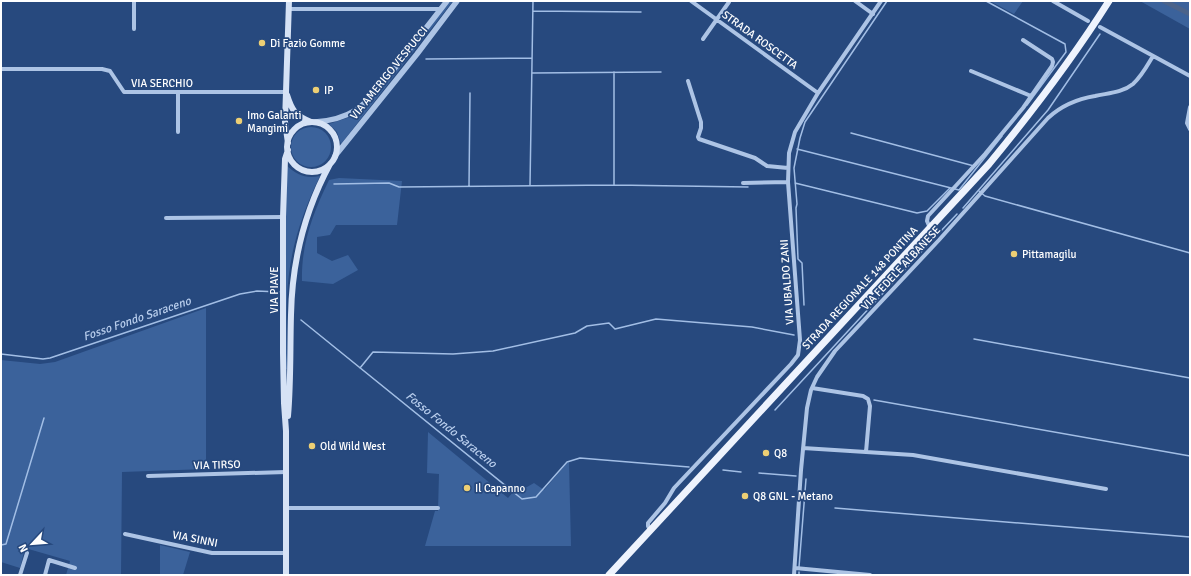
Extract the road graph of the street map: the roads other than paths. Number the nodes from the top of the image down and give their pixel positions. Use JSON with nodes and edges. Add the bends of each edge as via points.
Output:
{"nodes":[{"id":1,"x":134,"y":1,"type":"edge"},
{"id":2,"x":289,"y":1,"type":"edge"},
{"id":3,"x":447,"y":1,"type":"edge"},
{"id":4,"x":457,"y":1,"type":"edge"},
{"id":5,"x":691,"y":1,"type":"edge"},
{"id":6,"x":855,"y":1,"type":"edge"},
{"id":7,"x":881,"y":1,"type":"edge"},
{"id":8,"x":1053,"y":1,"type":"edge"},
{"id":9,"x":1109,"y":1,"type":"edge"},
{"id":10,"x":730,"y":2,"type":"dead end"},
{"id":11,"x":289,"y":9,"type":"junction"},
{"id":12,"x":441,"y":10,"type":"junction"},
{"id":13,"x":873,"y":14,"type":"junction"},
{"id":14,"x":717,"y":20,"type":"junction"},
{"id":15,"x":1088,"y":21,"type":"dead end"},
{"id":16,"x":1100,"y":27,"type":"dead end"},
{"id":17,"x":134,"y":29,"type":"dead end"},
{"id":18,"x":703,"y":39,"type":"dead end"},
{"id":19,"x":1023,"y":40,"type":"dead end"},
{"id":20,"x":1153,"y":56,"type":"junction"},
{"id":21,"x":1,"y":69,"type":"edge"},
{"id":22,"x":971,"y":72,"type":"dead end"},
{"id":23,"x":1190,"y":76,"type":"edge"},
{"id":24,"x":688,"y":81,"type":"dead end"},
{"id":25,"x":178,"y":92,"type":"junction"},
{"id":26,"x":286,"y":92,"type":"junction"},
{"id":27,"x":818,"y":93,"type":"junction"},
{"id":28,"x":1031,"y":96,"type":"junction"},
{"id":29,"x":1190,"y":107,"type":"edge"},
{"id":30,"x":313,"y":122,"type":"junction"},
{"id":31,"x":1190,"y":129,"type":"edge"},
{"id":32,"x":178,"y":132,"type":"dead end"},
{"id":33,"x":288,"y":143,"type":"junction"},
{"id":34,"x":288,"y":150,"type":"junction"},
{"id":35,"x":335,"y":156,"type":"junction"},
{"id":36,"x":330,"y":164,"type":"junction"},
{"id":37,"x":788,"y":168,"type":"junction"},
{"id":38,"x":788,"y":182,"type":"junction"},
{"id":39,"x":743,"y":183,"type":"dead end"},
{"id":40,"x":283,"y":217,"type":"junction"},
{"id":41,"x":166,"y":218,"type":"dead end"},
{"id":42,"x":930,"y":228,"type":"junction"},
{"id":43,"x":812,"y":388,"type":"junction"},
{"id":44,"x":286,"y":431,"type":"junction"},
{"id":45,"x":803,"y":448,"type":"junction"},
{"id":46,"x":866,"y":452,"type":"junction"},
{"id":47,"x":286,"y":472,"type":"junction"},
{"id":48,"x":148,"y":476,"type":"dead end"},
{"id":49,"x":1106,"y":489,"type":"dead end"},
{"id":50,"x":286,"y":508,"type":"junction"},
{"id":51,"x":438,"y":508,"type":"dead end"},
{"id":52,"x":650,"y":530,"type":"junction"},
{"id":53,"x":125,"y":534,"type":"dead end"},
{"id":54,"x":27,"y":553,"type":"dead end"},
{"id":55,"x":286,"y":553,"type":"junction"},
{"id":56,"x":75,"y":568,"type":"dead end"},
{"id":57,"x":795,"y":568,"type":"junction"},
{"id":58,"x":20,"y":575,"type":"edge"},
{"id":59,"x":45,"y":575,"type":"edge"},
{"id":60,"x":286,"y":575,"type":"edge"},
{"id":61,"x":609,"y":575,"type":"edge"},
{"id":62,"x":794,"y":575,"type":"edge"},
{"id":63,"x":870,"y":575,"type":"edge"}],
"edges":[{"from":1,"to":17,"type":"street"},
{"from":2,"to":11,"type":"main road"},
{"from":3,"to":12,"type":"street","name":"VIA AMERIGO VESPUCCI"},
{"from":4,"to":35,"type":"street","name":"VIA AMERIGO VESPUCCI"},
{"from":5,"to":14,"type":"street","name":"STRADA ROSCETTA"},
{"from":6,"to":13,"type":"street"},
{"from":7,"to":13,"type":"street","name":"VIA UBALDO ZANI"},
{"from":8,"to":15,"type":"street"},
{"from":9,"to":42,"type":"main road","name":"STRADA REGIONALE 148 PONTINA","via":[[1035,108],[989,164]]},
{"from":10,"to":14,"type":"street"},
{"from":11,"to":12,"type":"street"},
{"from":11,"to":26,"type":"main road"},
{"from":12,"to":30,"type":"street","name":"VIA AMERIGO VESPUCCI","via":[[364,103],[342,117]]},
{"from":13,"to":27,"type":"street","name":"VIA UBALDO ZANI"},
{"from":14,"to":18,"type":"street"},
{"from":14,"to":27,"type":"street","name":"STRADA ROSCETTA"},
{"from":16,"to":20,"type":"street"},
{"from":19,"to":28,"type":"street","via":[[1050,57],[1053,62]]},
{"from":20,"to":23,"type":"street"},
{"from":20,"to":43,"type":"street","name":"VIA FEDELE ALBANESE","via":[[1139,78],[1127,88],[1067,104],[1035,132],[835,351]]},
{"from":21,"to":25,"type":"street","name":"VIA SERCHIO","via":[[102,69],[110,71],[124,92]]},
{"from":22,"to":28,"type":"street"},
{"from":24,"to":37,"type":"street","via":[[700,122],[700,139],[756,158],[767,166]]},
{"from":25,"to":26,"type":"street","name":"VIA SERCHIO"},
{"from":25,"to":32,"type":"street"},
{"from":26,"to":30,"type":"main road","via":[[292,110]]},
{"from":26,"to":33,"type":"main road","via":[[285,122]]},
{"from":27,"to":37,"type":"street","name":"VIA UBALDO ZANI","via":[[793,138],[788,152]]},
{"from":28,"to":42,"type":"street","via":[[1009,125],[928,216]]},
{"from":29,"to":31,"type":"street","via":[[1187,123]]},
{"from":30,"to":33,"type":"main road","via":[[298,126]]},
{"from":30,"to":35,"type":"main road","via":[[322,124],[333,134],[337,149]]},
{"from":33,"to":34,"type":"main road"},
{"from":34,"to":36,"type":"main road","via":[[294,164],[301,169],[316,171]]},
{"from":34,"to":40,"type":"main road","name":"VIA PIAVE","via":[[285,159]]},
{"from":35,"to":36,"type":"main road"},
{"from":36,"to":44,"type":"main road","name":"VIA PIAVE","via":[[308,210],[295,266],[291,308],[290,395]]},
{"from":37,"to":38,"type":"street","name":"VIA UBALDO ZANI"},
{"from":38,"to":39,"type":"street"},
{"from":38,"to":52,"type":"street","name":"VIA UBALDO ZANI","via":[[800,340],[798,355],[674,488],[648,523]]},
{"from":40,"to":41,"type":"street"},
{"from":40,"to":44,"type":"main road","name":"VIA PIAVE"},
{"from":42,"to":52,"type":"main road","name":"STRADA REGIONALE 148 PONTINA"},
{"from":43,"to":45,"type":"street","name":"VIA FEDELE ALBANESE","via":[[807,406]]},
{"from":43,"to":46,"type":"street","via":[[867,398],[870,405]]},
{"from":44,"to":47,"type":"main road","name":"VIA PIAVE"},
{"from":45,"to":46,"type":"street"},
{"from":45,"to":57,"type":"street","name":"VIA FEDELE ALBANESE"},
{"from":46,"to":49,"type":"street","via":[[940,459]]},
{"from":47,"to":48,"type":"street","name":"VIA TIRSO"},
{"from":47,"to":50,"type":"main road","name":"VIA PIAVE"},
{"from":50,"to":51,"type":"street"},
{"from":50,"to":55,"type":"main road","name":"VIA PIAVE"},
{"from":52,"to":61,"type":"main road","name":"STRADA REGIONALE 148 PONTINA"},
{"from":53,"to":55,"type":"street","name":"VIA SINNI","via":[[212,553]]},
{"from":54,"to":58,"type":"street"},
{"from":55,"to":60,"type":"main road","name":"VIA PIAVE"},
{"from":56,"to":59,"type":"street","via":[[50,560]]},
{"from":57,"to":62,"type":"street","name":"VIA FEDELE ALBANESE"},
{"from":57,"to":63,"type":"street"}]}
